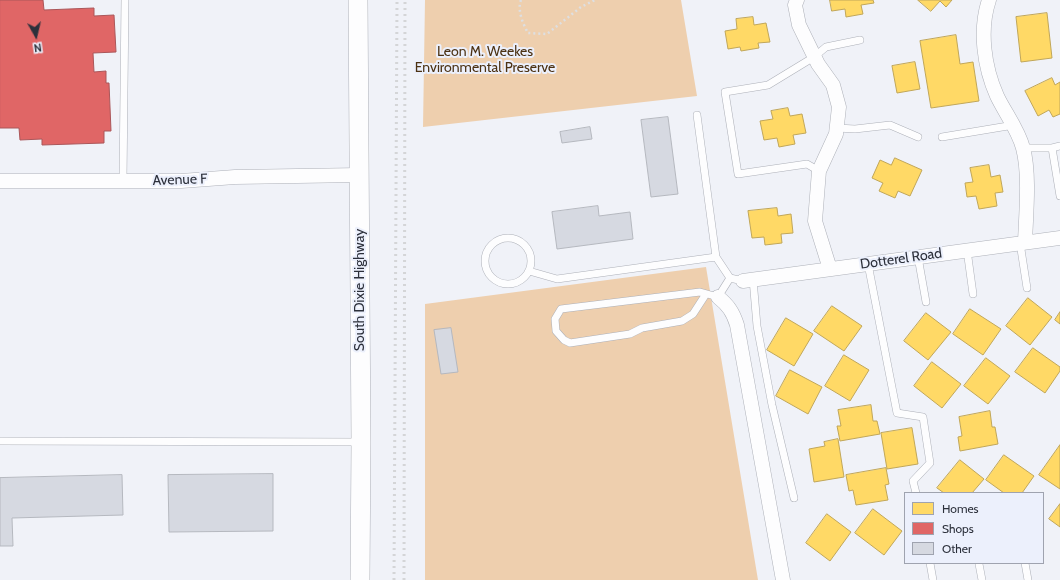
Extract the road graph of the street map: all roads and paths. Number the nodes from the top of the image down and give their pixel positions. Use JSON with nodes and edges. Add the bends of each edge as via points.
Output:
{"nodes":[{"id":1,"x":125,"y":0,"type":"edge"},
{"id":2,"x":358,"y":0,"type":"edge"},
{"id":3,"x":521,"y":0,"type":"edge"},
{"id":4,"x":595,"y":0,"type":"edge"},
{"id":5,"x":797,"y":0,"type":"edge"},
{"id":6,"x":989,"y":0,"type":"edge"},
{"id":7,"x":860,"y":40,"type":"dead end"},
{"id":8,"x":814,"y":57,"type":"junction"},
{"id":9,"x":697,"y":115,"type":"dead end"},
{"id":10,"x":1014,"y":125,"type":"junction"},
{"id":11,"x":837,"y":128,"type":"junction"},
{"id":12,"x":918,"y":137,"type":"dead end"},
{"id":13,"x":942,"y":138,"type":"dead end"},
{"id":14,"x":1060,"y":146,"type":"edge"},
{"id":15,"x":1023,"y":148,"type":"junction"},
{"id":16,"x":1052,"y":148,"type":"junction"},
{"id":17,"x":819,"y":171,"type":"junction"},
{"id":18,"x":359,"y":175,"type":"junction"},
{"id":19,"x":0,"y":181,"type":"edge"},
{"id":20,"x":123,"y":181,"type":"junction"},
{"id":21,"x":1060,"y":196,"type":"edge"},
{"id":22,"x":1060,"y":238,"type":"edge"},
{"id":23,"x":1023,"y":243,"type":"junction"},
{"id":24,"x":967,"y":250,"type":"junction"},
{"id":25,"x":716,"y":257,"type":"junction"},
{"id":26,"x":918,"y":257,"type":"junction"},
{"id":27,"x":868,"y":264,"type":"junction"},
{"id":28,"x":830,"y":269,"type":"junction"},
{"id":29,"x":529,"y":271,"type":"junction"},
{"id":30,"x":742,"y":280,"type":"junction"},
{"id":31,"x":1028,"y":288,"type":"dead end"},
{"id":32,"x":973,"y":294,"type":"dead end"},
{"id":33,"x":712,"y":295,"type":"junction"},
{"id":34,"x":926,"y":302,"type":"dead end"},
{"id":35,"x":0,"y":441,"type":"edge"},
{"id":36,"x":361,"y":442,"type":"junction"},
{"id":37,"x":916,"y":492,"type":"edge"},
{"id":38,"x":794,"y":498,"type":"dead end"},
{"id":39,"x":930,"y":564,"type":"edge"},
{"id":40,"x":979,"y":564,"type":"dead end"},
{"id":41,"x":1025,"y":564,"type":"edge"},
{"id":42,"x":360,"y":580,"type":"edge"},
{"id":43,"x":783,"y":580,"type":"edge"},
{"id":44,"x":933,"y":580,"type":"edge"},
{"id":45,"x":982,"y":580,"type":"edge"},
{"id":46,"x":1028,"y":580,"type":"edge"}],
"edges":[{"from":1,"to":20,"type":"lane"},
{"from":2,"to":18,"type":"street","name":"South Dixie Highway"},
{"from":3,"to":4,"type":"path","via":[[522,23],[528,33],[547,34],[581,7]]},
{"from":5,"to":8,"type":"street","via":[[795,5],[799,25]]},
{"from":6,"to":10,"type":"street","via":[[984,24],[990,76],[997,96]]},
{"from":7,"to":8,"type":"lane","via":[[826,47]]},
{"from":8,"to":11,"type":"street","via":[[833,85],[839,107]]},
{"from":8,"to":17,"type":"lane","via":[[768,85],[725,92],[738,174],[807,164]]},
{"from":9,"to":25,"type":"lane"},
{"from":10,"to":13,"type":"lane"},
{"from":10,"to":15,"type":"street"},
{"from":11,"to":12,"type":"lane","via":[[855,129],[890,125]]},
{"from":11,"to":17,"type":"street"},
{"from":14,"to":16,"type":"lane"},
{"from":15,"to":16,"type":"lane"},
{"from":15,"to":23,"type":"street","via":[[1026,168]]},
{"from":16,"to":21,"type":"lane"},
{"from":17,"to":28,"type":"street","via":[[815,221]]},
{"from":18,"to":20,"type":"street","name":"Avenue F"},
{"from":18,"to":36,"type":"street","name":"South Dixie Highway"},
{"from":19,"to":20,"type":"street","name":"Avenue F"},
{"from":22,"to":23,"type":"street","name":"Dotterel Road"},
{"from":23,"to":24,"type":"street","name":"Dotterel Road"},
{"from":23,"to":31,"type":"lane"},
{"from":24,"to":26,"type":"street","name":"Dotterel Road"},
{"from":24,"to":32,"type":"lane"},
{"from":25,"to":29,"type":"lane","via":[[557,279]]},
{"from":25,"to":30,"type":"lane"},
{"from":26,"to":27,"type":"street","name":"Dotterel Road"},
{"from":26,"to":34,"type":"lane"},
{"from":27,"to":28,"type":"street","name":"Dotterel Road"},
{"from":27,"to":37,"type":"lane","via":[[897,413],[923,417],[930,463],[913,482]]},
{"from":28,"to":30,"type":"street","name":"Dotterel Road"},
{"from":29,"to":29,"type":"lane","via":[[531,258],[520,242],[508,238],[501,239],[495,241],[486,251],[486,270],[501,283],[520,281]]},
{"from":30,"to":33,"type":"lane"},
{"from":30,"to":38,"type":"lane","via":[[757,326]]},
{"from":33,"to":33,"type":"lane","via":[[700,292],[561,309],[555,319],[555,325],[560,336],[570,343],[630,334],[642,328],[682,321]]},
{"from":33,"to":43,"type":"street","via":[[730,309],[737,325]]},
{"from":35,"to":36,"type":"lane"},
{"from":36,"to":42,"type":"street","name":"South Dixie Highway"},
{"from":39,"to":44,"type":"lane"},
{"from":40,"to":45,"type":"lane"},
{"from":41,"to":46,"type":"lane"}]}
